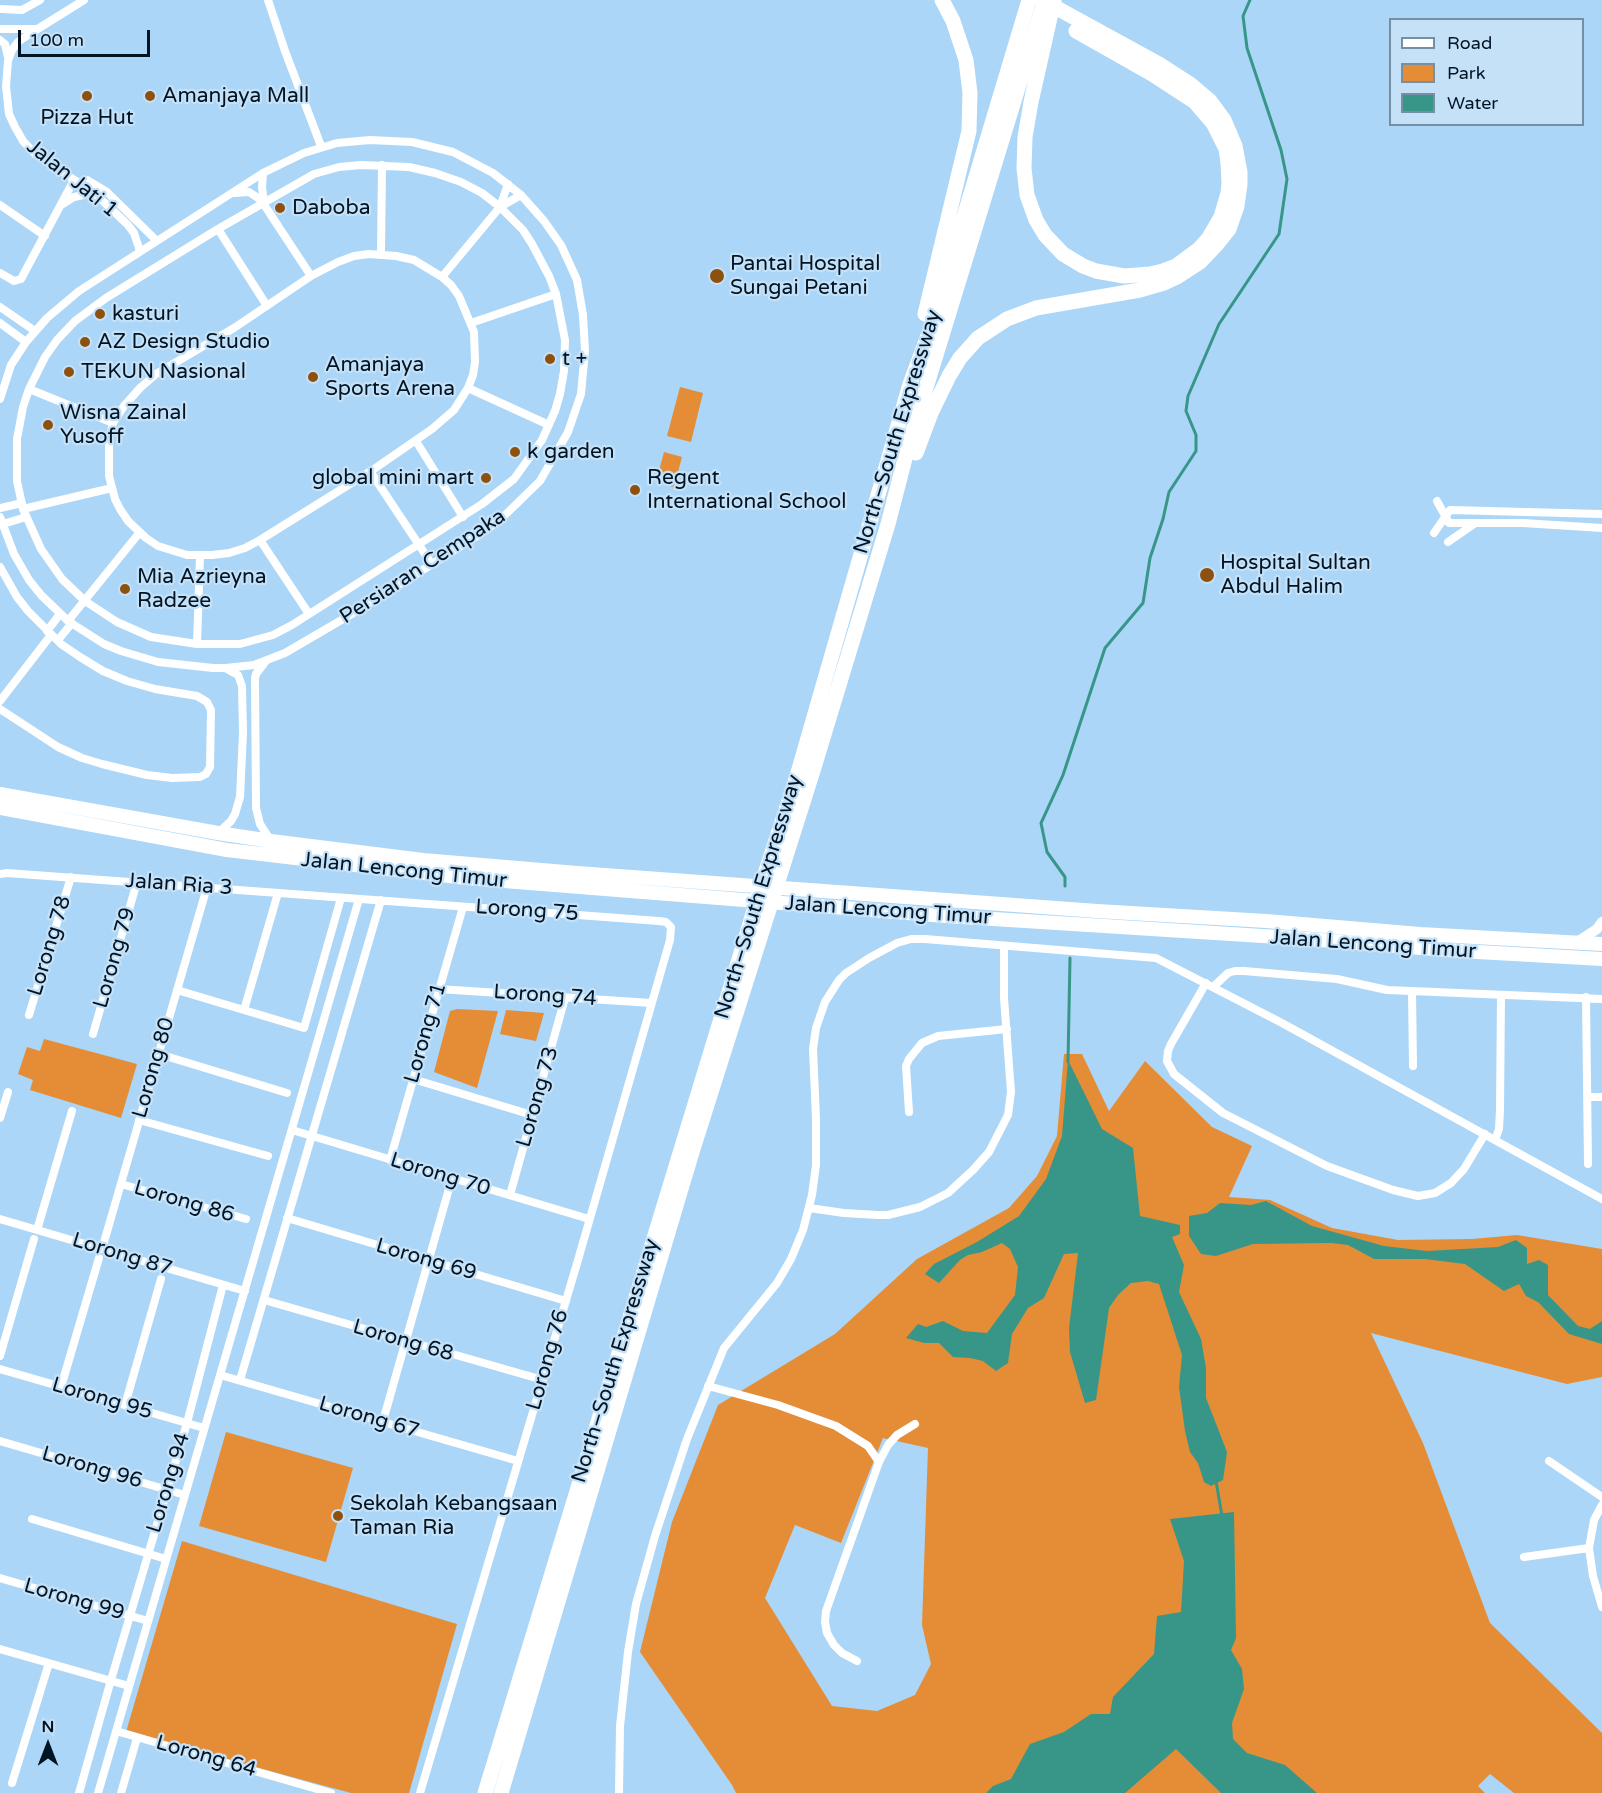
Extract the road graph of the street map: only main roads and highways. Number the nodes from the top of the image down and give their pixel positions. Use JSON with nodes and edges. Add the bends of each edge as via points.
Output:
{"nodes":[{"id":1,"x":942,"y":0,"type":"edge"},
{"id":2,"x":1021,"y":0,"type":"edge"},
{"id":3,"x":1029,"y":0,"type":"edge"},
{"id":4,"x":1043,"y":0,"type":"edge"},
{"id":5,"x":1054,"y":0,"type":"edge"},
{"id":6,"x":1076,"y":25,"type":"junction"},
{"id":7,"x":910,"y":384,"type":"junction"},
{"id":8,"x":888,"y":524,"type":"junction"},
{"id":9,"x":0,"y":794,"type":"edge"},
{"id":10,"x":0,"y":808,"type":"edge"},
{"id":11,"x":752,"y":941,"type":"junction"},
{"id":12,"x":1602,"y":944,"type":"edge"},
{"id":13,"x":1602,"y":959,"type":"edge"},
{"id":14,"x":485,"y":1793,"type":"edge"},
{"id":15,"x":501,"y":1793,"type":"edge"}],
"edges":[{"from":1,"to":7,"type":"highway","via":[[966,60],[969,131]]},
{"from":2,"to":6,"type":"highway"},
{"from":3,"to":7,"type":"highway","name":"North–South Expressway","via":[[930,330]]},
{"from":4,"to":6,"type":"highway"},
{"from":4,"to":8,"type":"highway","name":"North–South Expressway"},
{"from":5,"to":6,"type":"highway","via":[[1025,137],[1024,168],[1036,220],[1058,249],[1083,266],[1124,276],[1163,271],[1199,249],[1221,217],[1229,184],[1226,149],[1213,123],[1190,98]]},
{"from":6,"to":8,"type":"highway","via":[[1159,64],[1210,101],[1224,120],[1239,165],[1239,192],[1232,222],[1210,252],[1177,277],[1140,290],[1036,308],[1007,319],[978,338],[960,358],[931,413]]},
{"from":7,"to":11,"type":"highway","name":"North–South Expressway","via":[[766,871]]},
{"from":8,"to":11,"type":"highway","name":"North–South Expressway","via":[[780,877]]},
{"from":9,"to":12,"type":"highway","name":"Jalan Lencong Timur","via":[[218,833],[423,860]]},
{"from":10,"to":13,"type":"highway","name":"Jalan Lencong Timur","via":[[227,850],[466,878],[946,916]]},
{"from":11,"to":14,"type":"highway","name":"North–South Expressway"},
{"from":11,"to":15,"type":"highway","name":"North–South Expressway"}]}
